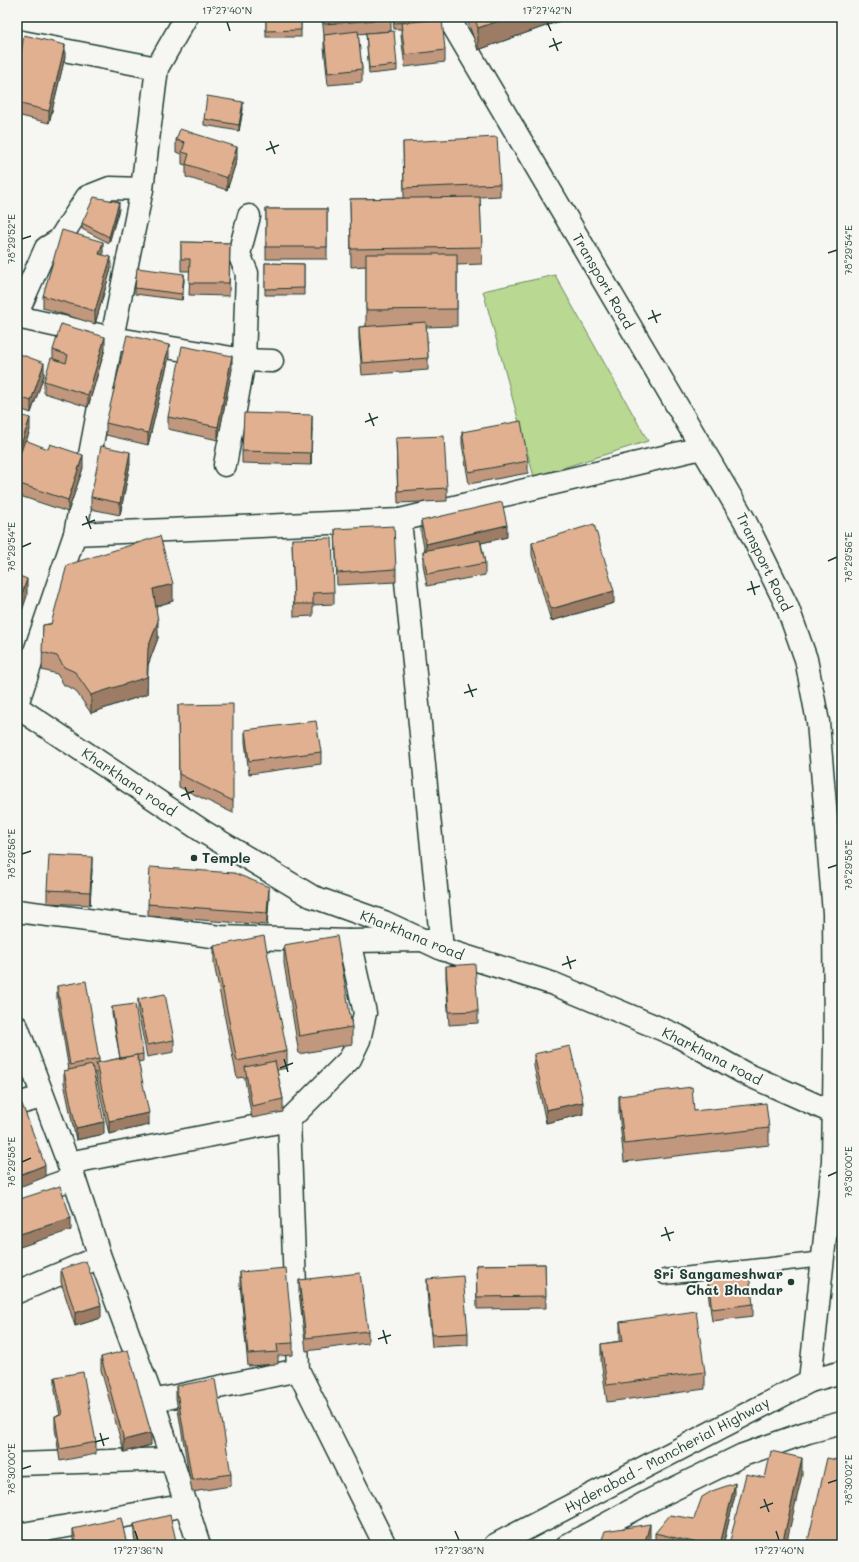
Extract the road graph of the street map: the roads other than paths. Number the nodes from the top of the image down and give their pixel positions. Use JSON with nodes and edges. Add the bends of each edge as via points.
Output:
{"nodes":[{"id":1,"x":186,"y":17,"type":"edge"},
{"id":2,"x":448,"y":17,"type":"edge"},
{"id":3,"x":17,"y":41,"type":"edge"},
{"id":4,"x":157,"y":68,"type":"junction"},
{"id":5,"x":142,"y":189,"type":"junction"},
{"id":6,"x":249,"y":216,"type":"dead end"},
{"id":7,"x":17,"y":313,"type":"edge"},
{"id":8,"x":17,"y":317,"type":"edge"},
{"id":9,"x":112,"y":338,"type":"junction"},
{"id":10,"x":244,"y":360,"type":"junction"},
{"id":11,"x":272,"y":361,"type":"dead end"},
{"id":12,"x":701,"y":448,"type":"junction"},
{"id":13,"x":225,"y":465,"type":"dead end"},
{"id":14,"x":400,"y":520,"type":"junction"},
{"id":15,"x":75,"y":534,"type":"junction"},
{"id":16,"x":17,"y":704,"type":"edge"},
{"id":17,"x":17,"y":707,"type":"edge"},
{"id":18,"x":17,"y":911,"type":"edge"},
{"id":19,"x":349,"y":941,"type":"junction"},
{"id":20,"x":434,"y":945,"type":"junction"},
{"id":21,"x":17,"y":1027,"type":"edge"},
{"id":22,"x":839,"y":1043,"type":"edge"},
{"id":23,"x":42,"y":1097,"type":"junction"},
{"id":24,"x":17,"y":1104,"type":"edge"},
{"id":25,"x":834,"y":1113,"type":"junction"},
{"id":26,"x":289,"y":1120,"type":"junction"},
{"id":27,"x":837,"y":1170,"type":"edge"},
{"id":28,"x":71,"y":1171,"type":"junction"},
{"id":29,"x":17,"y":1198,"type":"edge"},
{"id":30,"x":100,"y":1257,"type":"junction"},
{"id":31,"x":823,"y":1259,"type":"junction"},
{"id":32,"x":665,"y":1277,"type":"dead end"},
{"id":33,"x":17,"y":1292,"type":"edge"},
{"id":34,"x":298,"y":1370,"type":"junction"},
{"id":35,"x":842,"y":1372,"type":"edge"},
{"id":36,"x":810,"y":1381,"type":"junction"},
{"id":37,"x":154,"y":1401,"type":"junction"},
{"id":38,"x":842,"y":1423,"type":"edge"},
{"id":39,"x":172,"y":1459,"type":"junction"},
{"id":40,"x":17,"y":1464,"type":"edge"},
{"id":41,"x":187,"y":1505,"type":"junction"},
{"id":42,"x":17,"y":1535,"type":"edge"},
{"id":43,"x":199,"y":1545,"type":"edge"},
{"id":44,"x":385,"y":1545,"type":"edge"},
{"id":45,"x":495,"y":1545,"type":"edge"},
{"id":46,"x":568,"y":1545,"type":"edge"}],
"edges":[{"from":1,"to":4,"type":"street"},
{"from":2,"to":12,"type":"street","name":"Transport Road"},
{"from":3,"to":4,"type":"street"},
{"from":4,"to":5,"type":"street"},
{"from":5,"to":7,"type":"street","via":[[110,188],[87,197],[59,240],[46,248]]},
{"from":5,"to":9,"type":"street"},
{"from":6,"to":10,"type":"street","via":[[239,254],[246,273]]},
{"from":8,"to":9,"type":"street"},
{"from":9,"to":10,"type":"street"},
{"from":9,"to":15,"type":"street"},
{"from":10,"to":11,"type":"street"},
{"from":10,"to":13,"type":"street"},
{"from":12,"to":14,"type":"street"},
{"from":12,"to":22,"type":"street","name":"Transport Road","via":[[748,528],[787,606],[806,659],[818,722],[834,913]]},
{"from":14,"to":15,"type":"street"},
{"from":14,"to":20,"type":"street"},
{"from":15,"to":16,"type":"street"},
{"from":17,"to":20,"type":"street","name":"Kharkhana road","via":[[204,832],[310,896],[384,922]]},
{"from":18,"to":19,"type":"street","via":[[220,937]]},
{"from":19,"to":20,"type":"street"},
{"from":19,"to":26,"type":"street","via":[[365,1013],[359,1040],[350,1059]]},
{"from":20,"to":25,"type":"street","name":"Kharkhana road","via":[[554,984],[678,1036],[744,1074]]},
{"from":21,"to":23,"type":"street"},
{"from":22,"to":25,"type":"street","name":"Transport Road"},
{"from":23,"to":24,"type":"street"},
{"from":23,"to":28,"type":"street"},
{"from":25,"to":27,"type":"street","name":"Transport Road"},
{"from":26,"to":28,"type":"street"},
{"from":26,"to":34,"type":"street"},
{"from":27,"to":31,"type":"street","name":"Transport Road"},
{"from":28,"to":29,"type":"street"},
{"from":28,"to":30,"type":"street"},
{"from":30,"to":33,"type":"street"},
{"from":30,"to":37,"type":"street"},
{"from":31,"to":32,"type":"lane"},
{"from":31,"to":36,"type":"street","name":"Transport Road"},
{"from":34,"to":37,"type":"street"},
{"from":34,"to":44,"type":"street"},
{"from":35,"to":36,"type":"street","name":"Hyderabad - Mancherial Highway"},
{"from":36,"to":45,"type":"street","name":"Hyderabad - Mancherial Highway"},
{"from":37,"to":39,"type":"street"},
{"from":38,"to":46,"type":"street","via":[[743,1455],[647,1502]]},
{"from":39,"to":40,"type":"street"},
{"from":39,"to":41,"type":"street"},
{"from":41,"to":42,"type":"street"},
{"from":41,"to":43,"type":"street"}]}
